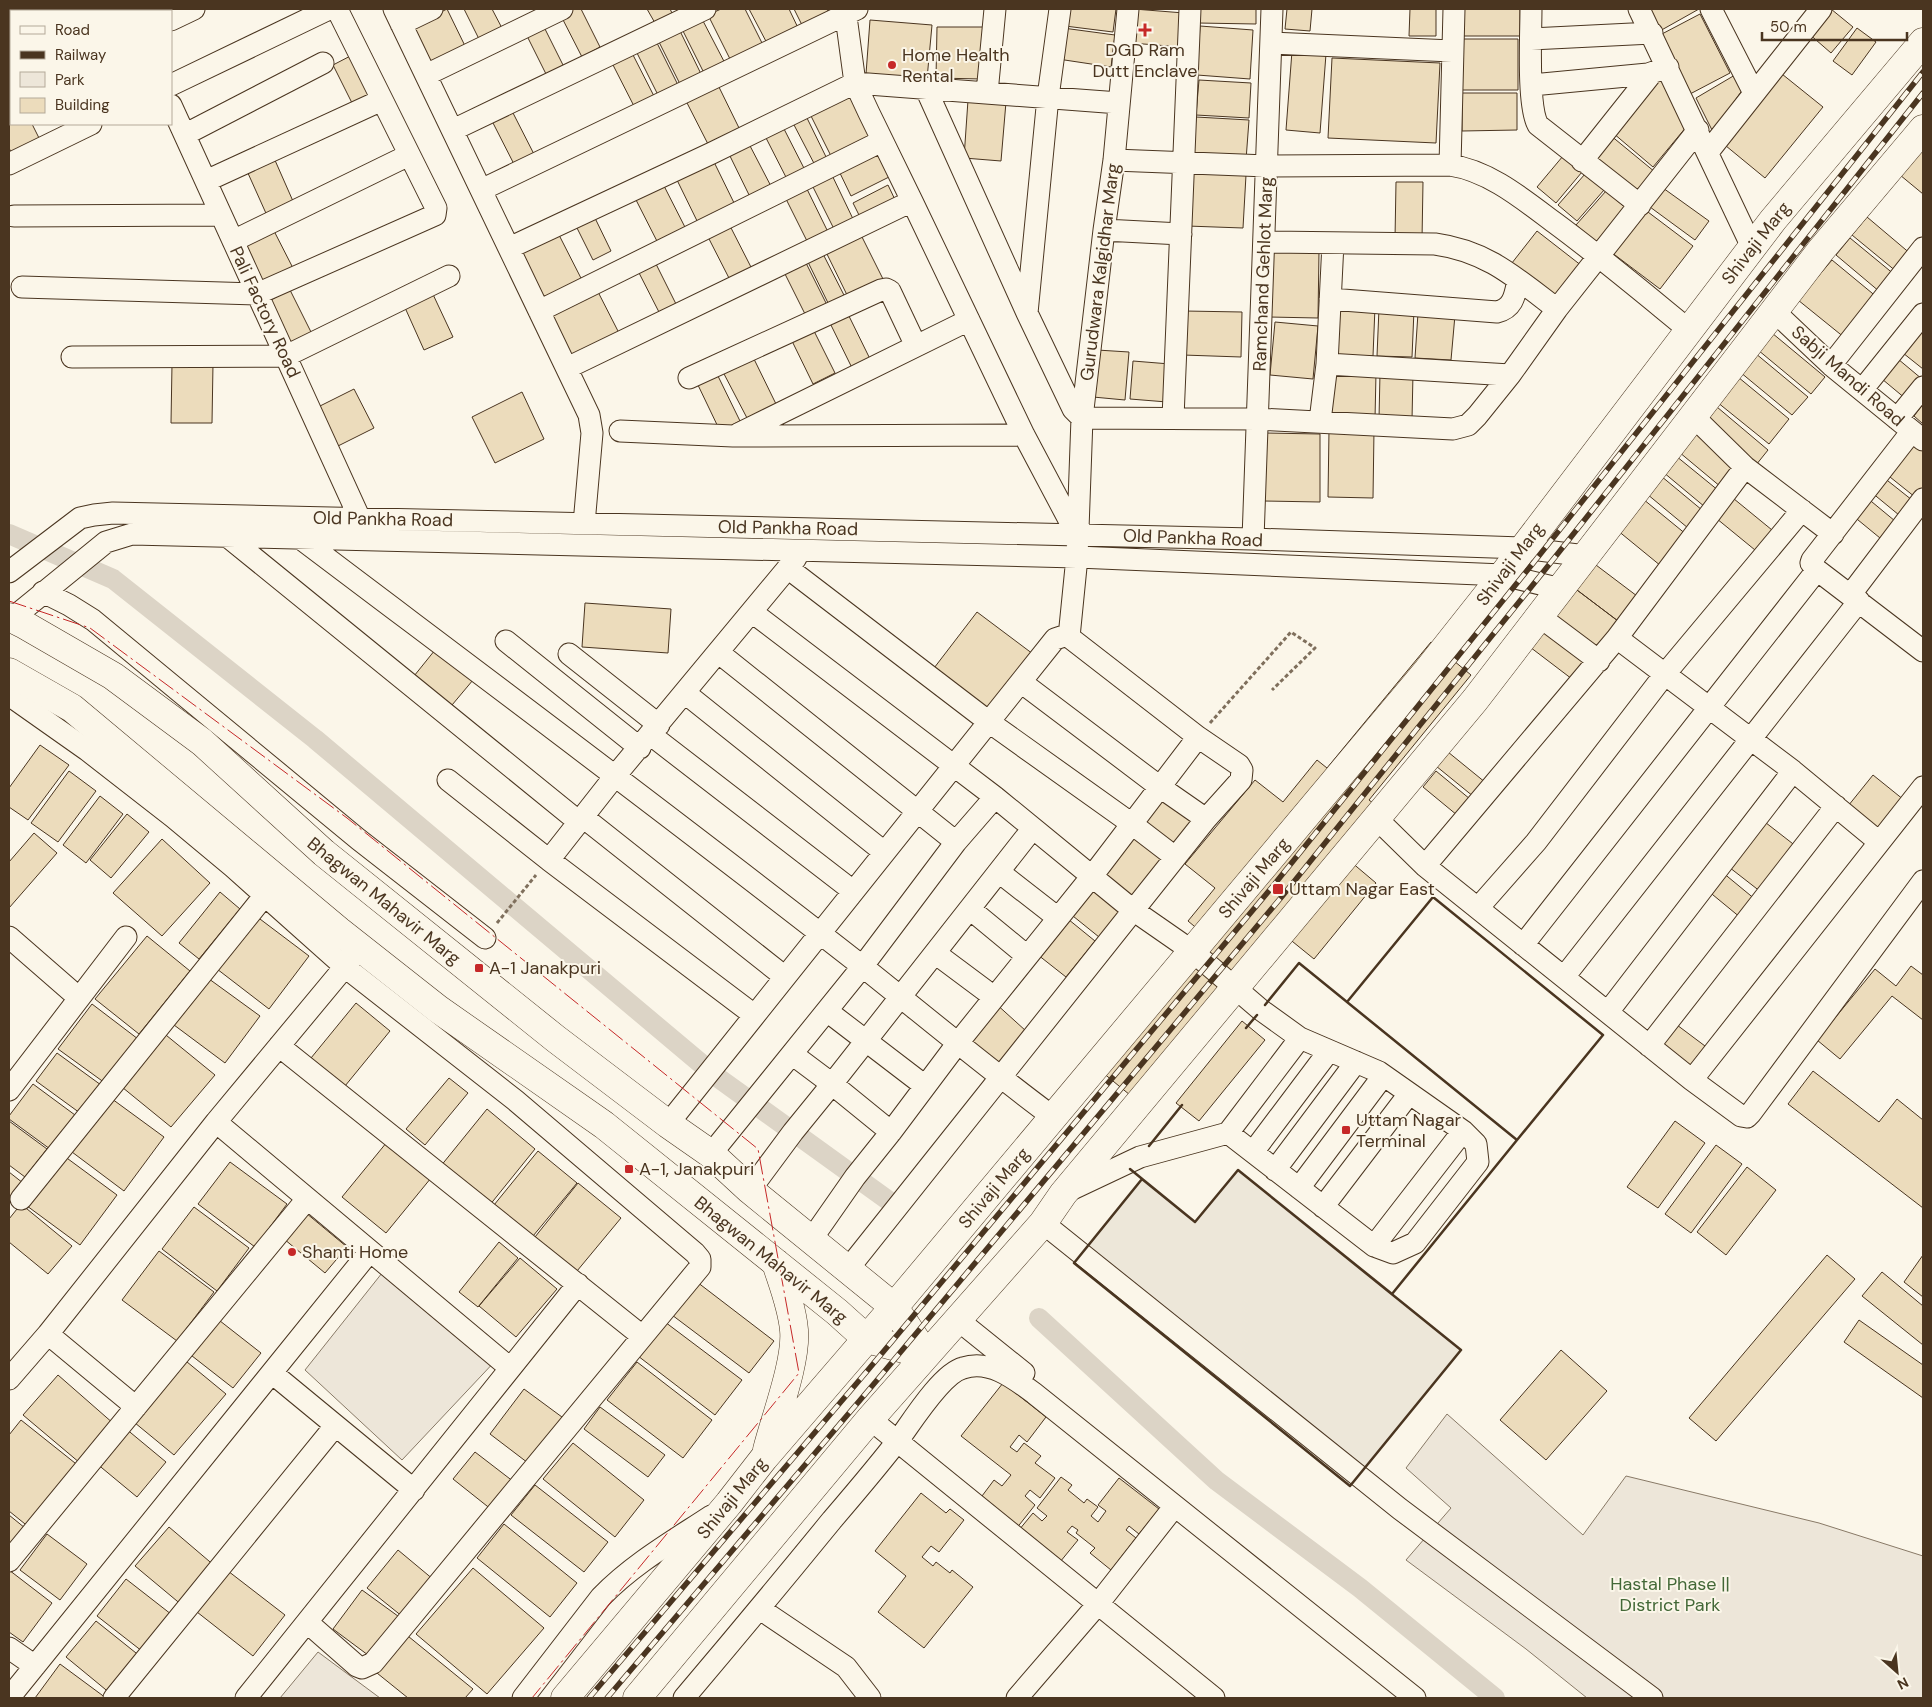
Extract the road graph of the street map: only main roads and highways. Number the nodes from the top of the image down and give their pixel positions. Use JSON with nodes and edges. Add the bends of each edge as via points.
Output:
{"nodes":[{"id":1,"x":1923,"y":42,"type":"edge"},
{"id":2,"x":1923,"y":131,"type":"edge"},
{"id":3,"x":9,"y":619,"type":"edge"},
{"id":4,"x":9,"y":672,"type":"edge"},
{"id":5,"x":776,"y":1263,"type":"junction"},
{"id":6,"x":894,"y":1307,"type":"junction"},
{"id":7,"x":867,"y":1339,"type":"junction"},
{"id":8,"x":926,"y":1355,"type":"junction"},
{"id":9,"x":764,"y":1458,"type":"junction"},
{"id":10,"x":565,"y":1698,"type":"edge"},
{"id":11,"x":637,"y":1698,"type":"edge"}],
"edges":[{"from":1,"to":6,"type":"main road","name":"Shivaji Marg","via":[[1752,247],[1427,671]]},
{"from":2,"to":8,"type":"main road","via":[[1821,250],[1475,700],[1063,1194],[1043,1223]]},
{"from":3,"to":6,"type":"main road","name":"Bhagwan Mahavir Marg","via":[[113,676],[202,742],[324,853],[556,1039],[711,1154],[750,1190]]},
{"from":4,"to":5,"type":"main road","name":"Bhagwan Mahavir Marg","via":[[72,708],[353,957],[438,1009],[604,1125]]},
{"from":5,"to":7,"type":"main road","name":"Bhagwan Mahavir Marg"},
{"from":5,"to":9,"type":"main road","via":[[794,1332],[791,1358]]},
{"from":6,"to":7,"type":"main road","name":"Shivaji Marg"},
{"from":6,"to":8,"type":"main road","name":"Bhagwan Mahavir Marg"},
{"from":7,"to":8,"type":"main road"},
{"from":7,"to":9,"type":"main road","name":"Shivaji Marg"},
{"from":8,"to":11,"type":"main road"},
{"from":9,"to":10,"type":"main road","name":"Shivaji Marg"}]}
